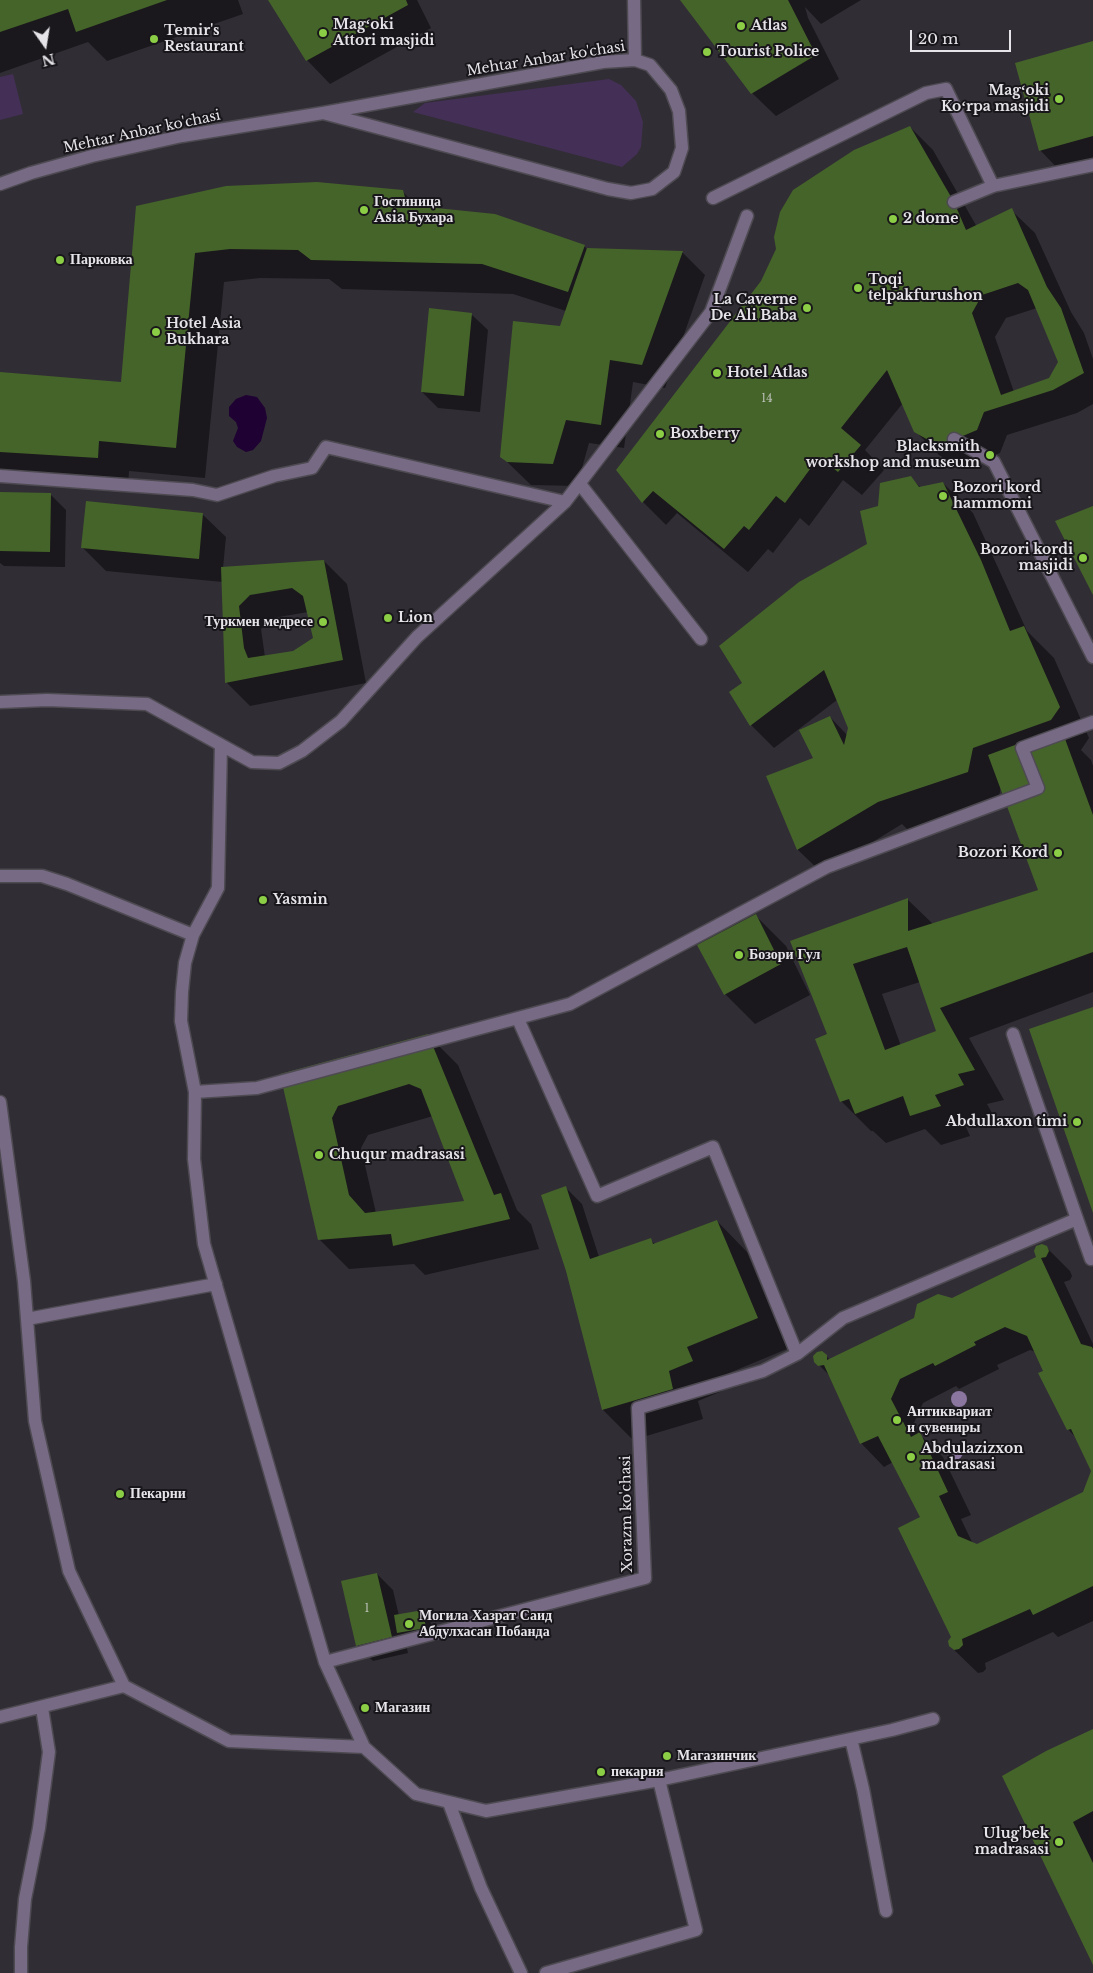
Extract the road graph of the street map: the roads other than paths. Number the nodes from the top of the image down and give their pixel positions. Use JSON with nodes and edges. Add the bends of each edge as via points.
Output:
{"nodes":[{"id":1,"x":634,"y":0,"type":"edge"},
{"id":2,"x":635,"y":60,"type":"junction"},
{"id":3,"x":323,"y":113,"type":"junction"},
{"id":4,"x":1093,"y":165,"type":"edge"},
{"id":5,"x":0,"y":184,"type":"edge"},
{"id":6,"x":993,"y":186,"type":"junction"},
{"id":7,"x":713,"y":198,"type":"dead end"},
{"id":8,"x":954,"y":202,"type":"dead end"},
{"id":9,"x":747,"y":216,"type":"dead end"},
{"id":10,"x":954,"y":440,"type":"dead end"},
{"id":11,"x":0,"y":476,"type":"edge"},
{"id":12,"x":580,"y":484,"type":"junction"},
{"id":13,"x":565,"y":502,"type":"junction"},
{"id":14,"x":701,"y":639,"type":"dead end"},
{"id":15,"x":1093,"y":657,"type":"edge"},
{"id":16,"x":0,"y":702,"type":"edge"},
{"id":17,"x":1093,"y":722,"type":"edge"},
{"id":18,"x":221,"y":745,"type":"junction"},
{"id":19,"x":0,"y":876,"type":"edge"},
{"id":20,"x":193,"y":935,"type":"junction"},
{"id":21,"x":518,"y":1019,"type":"junction"},
{"id":22,"x":1013,"y":1034,"type":"dead end"},
{"id":23,"x":195,"y":1092,"type":"junction"},
{"id":24,"x":0,"y":1102,"type":"edge"},
{"id":25,"x":1077,"y":1218,"type":"junction"},
{"id":26,"x":1092,"y":1258,"type":"edge"},
{"id":27,"x":216,"y":1284,"type":"junction"},
{"id":28,"x":27,"y":1319,"type":"junction"},
{"id":29,"x":797,"y":1354,"type":"junction"},
{"id":30,"x":325,"y":1662,"type":"junction"},
{"id":31,"x":124,"y":1686,"type":"junction"},
{"id":32,"x":42,"y":1708,"type":"junction"},
{"id":33,"x":0,"y":1717,"type":"edge"},
{"id":34,"x":933,"y":1719,"type":"dead end"},
{"id":35,"x":851,"y":1739,"type":"junction"},
{"id":36,"x":364,"y":1747,"type":"junction"},
{"id":37,"x":659,"y":1780,"type":"junction"},
{"id":38,"x":449,"y":1803,"type":"junction"},
{"id":39,"x":886,"y":1911,"type":"dead end"},
{"id":40,"x":21,"y":1973,"type":"edge"},
{"id":41,"x":521,"y":1973,"type":"edge"},
{"id":42,"x":546,"y":1973,"type":"edge"}],
"edges":[{"from":1,"to":2,"type":"street"},
{"from":2,"to":3,"type":"street","name":"Mehtar Anbar ko'chasi","via":[[603,62]]},
{"from":2,"to":3,"type":"street","name":"Mehtar Anbar ko'chasi","via":[[650,65],[671,90],[678,110],[682,148],[674,172],[652,189],[638,192],[608,189]]},
{"from":3,"to":5,"type":"street","name":"Mehtar Anbar ko'chasi","via":[[182,136],[83,159]]},
{"from":4,"to":6,"type":"street"},
{"from":6,"to":7,"type":"street","via":[[946,89],[926,93]]},
{"from":6,"to":8,"type":"street"},
{"from":9,"to":12,"type":"street","via":[[711,312]]},
{"from":10,"to":15,"type":"street","via":[[994,462]]},
{"from":11,"to":13,"type":"street","via":[[193,490],[216,495],[274,476],[312,468],[326,446]]},
{"from":12,"to":13,"type":"street"},
{"from":12,"to":14,"type":"street"},
{"from":13,"to":18,"type":"street","via":[[417,637],[341,721],[302,752],[279,762],[252,762]]},
{"from":16,"to":18,"type":"street","via":[[47,700],[147,704]]},
{"from":17,"to":21,"type":"street","via":[[1022,748],[1038,788],[827,867],[570,1004]]},
{"from":18,"to":20,"type":"street","via":[[218,888]]},
{"from":19,"to":20,"type":"street","via":[[42,876]]},
{"from":20,"to":23,"type":"street","via":[[185,963],[181,1021]]},
{"from":21,"to":23,"type":"street","via":[[257,1088]]},
{"from":21,"to":29,"type":"street","via":[[597,1196],[713,1147]]},
{"from":22,"to":25,"type":"street"},
{"from":23,"to":27,"type":"street","via":[[194,1159],[204,1244]]},
{"from":24,"to":28,"type":"street"},
{"from":25,"to":26,"type":"street"},
{"from":25,"to":29,"type":"street","via":[[843,1318]]},
{"from":27,"to":28,"type":"street"},
{"from":27,"to":30,"type":"street"},
{"from":28,"to":31,"type":"street","via":[[35,1421],[69,1571]]},
{"from":29,"to":30,"type":"street","name":"Xorazm ko'chasi","via":[[763,1371],[638,1408],[645,1578]]},
{"from":30,"to":36,"type":"street"},
{"from":31,"to":32,"type":"street"},
{"from":31,"to":36,"type":"street","via":[[229,1741]]},
{"from":32,"to":33,"type":"street"},
{"from":32,"to":40,"type":"street","via":[[49,1752],[25,1899]]},
{"from":34,"to":35,"type":"street"},
{"from":35,"to":37,"type":"street"},
{"from":35,"to":39,"type":"street"},
{"from":36,"to":38,"type":"street","via":[[416,1794]]},
{"from":37,"to":38,"type":"street","via":[[486,1811]]},
{"from":37,"to":42,"type":"street","via":[[696,1930]]},
{"from":38,"to":41,"type":"street","via":[[481,1888]]}]}
